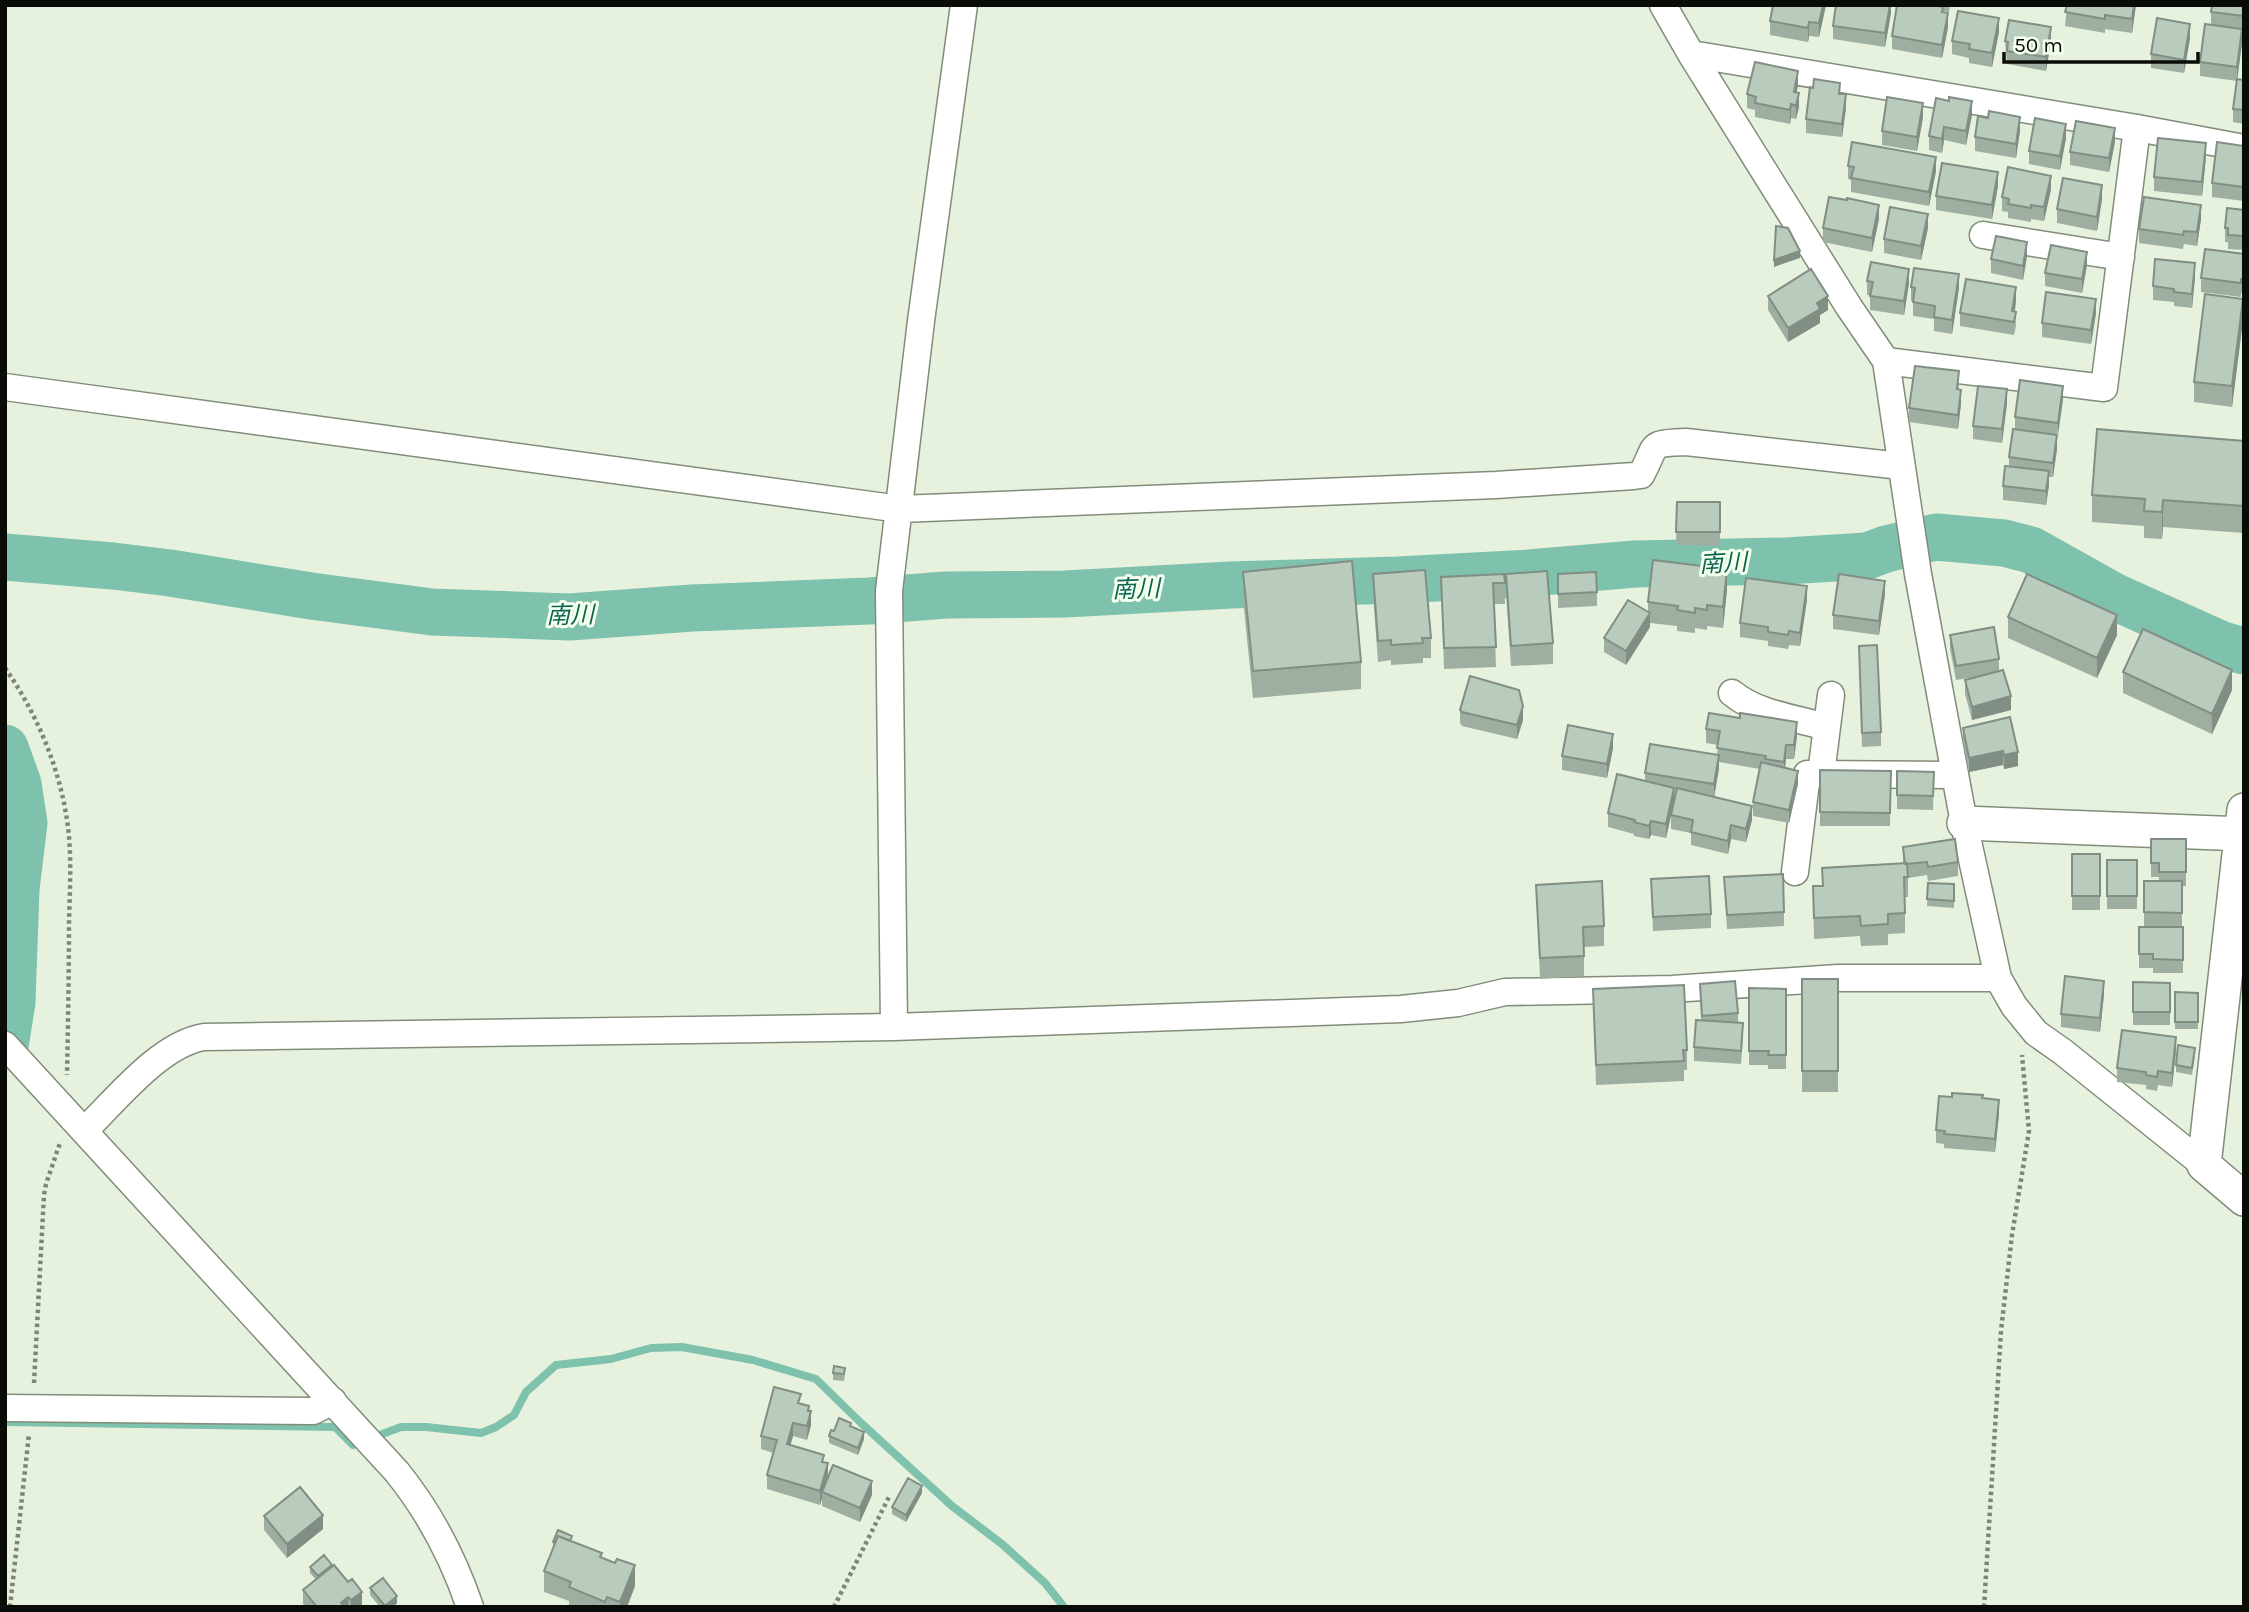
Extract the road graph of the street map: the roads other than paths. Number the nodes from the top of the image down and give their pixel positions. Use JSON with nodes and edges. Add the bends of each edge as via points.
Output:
{"nodes":[{"id":1,"x":964,"y":5,"type":"edge"},
{"id":2,"x":1663,"y":5,"type":"edge"},
{"id":3,"x":1691,"y":54,"type":"junction"},
{"id":4,"x":2137,"y":128,"type":"junction"},
{"id":5,"x":2244,"y":148,"type":"edge"},
{"id":6,"x":1983,"y":235,"type":"dead end"},
{"id":7,"x":2120,"y":257,"type":"junction"},
{"id":8,"x":1886,"y":361,"type":"junction"},
{"id":9,"x":5,"y":387,"type":"edge"},
{"id":10,"x":1903,"y":478,"type":"junction"},
{"id":11,"x":900,"y":509,"type":"junction"},
{"id":12,"x":1732,"y":693,"type":"dead end"},
{"id":13,"x":1830,"y":695,"type":"dead end"},
{"id":14,"x":1826,"y":727,"type":"junction"},
{"id":15,"x":1821,"y":775,"type":"junction"},
{"id":16,"x":1955,"y":775,"type":"junction"},
{"id":17,"x":1964,"y":823,"type":"junction"},
{"id":18,"x":2243,"y":826,"type":"edge"},
{"id":19,"x":1795,"y":872,"type":"dead end"},
{"id":20,"x":1998,"y":978,"type":"junction"},
{"id":21,"x":894,"y":1027,"type":"junction"},
{"id":22,"x":5,"y":1045,"type":"edge"},
{"id":23,"x":85,"y":1130,"type":"junction"},
{"id":24,"x":2203,"y":1165,"type":"junction"},
{"id":25,"x":2244,"y":1199,"type":"edge"},
{"id":26,"x":333,"y":1401,"type":"junction"},
{"id":27,"x":19,"y":1409,"type":"edge"},
{"id":28,"x":470,"y":1607,"type":"edge"}],
"edges":[{"from":1,"to":11,"type":"street"},
{"from":2,"to":3,"type":"street"},
{"from":3,"to":4,"type":"street"},
{"from":3,"to":8,"type":"street"},
{"from":4,"to":5,"type":"street"},
{"from":4,"to":7,"type":"street"},
{"from":6,"to":7,"type":"street"},
{"from":7,"to":8,"type":"street","via":[[2104,388]]},
{"from":8,"to":10,"type":"street"},
{"from":9,"to":11,"type":"street"},
{"from":10,"to":11,"type":"street","via":[[1686,442],[1661,443],[1652,449],[1641,475],[1634,476]]},
{"from":10,"to":16,"type":"street"},
{"from":11,"to":21,"type":"street","via":[[889,602]]},
{"from":12,"to":14,"type":"street","via":[[1754,707]]},
{"from":13,"to":14,"type":"street"},
{"from":14,"to":15,"type":"street"},
{"from":15,"to":16,"type":"street"},
{"from":15,"to":19,"type":"street","via":[[1807,774]]},
{"from":16,"to":17,"type":"street"},
{"from":17,"to":18,"type":"street"},
{"from":17,"to":20,"type":"street"},
{"from":18,"to":24,"type":"street"},
{"from":20,"to":21,"type":"street","via":[[1838,978],[1672,989],[1505,992],[1401,1009]]},
{"from":20,"to":24,"type":"street","via":[[2036,1033]]},
{"from":21,"to":23,"type":"street","via":[[204,1037],[183,1042],[155,1061]]},
{"from":22,"to":23,"type":"street"},
{"from":23,"to":26,"type":"street"},
{"from":24,"to":25,"type":"street"},
{"from":26,"to":27,"type":"street","via":[[313,1411]]},
{"from":26,"to":28,"type":"street","via":[[425,1510],[446,1545]]}]}
